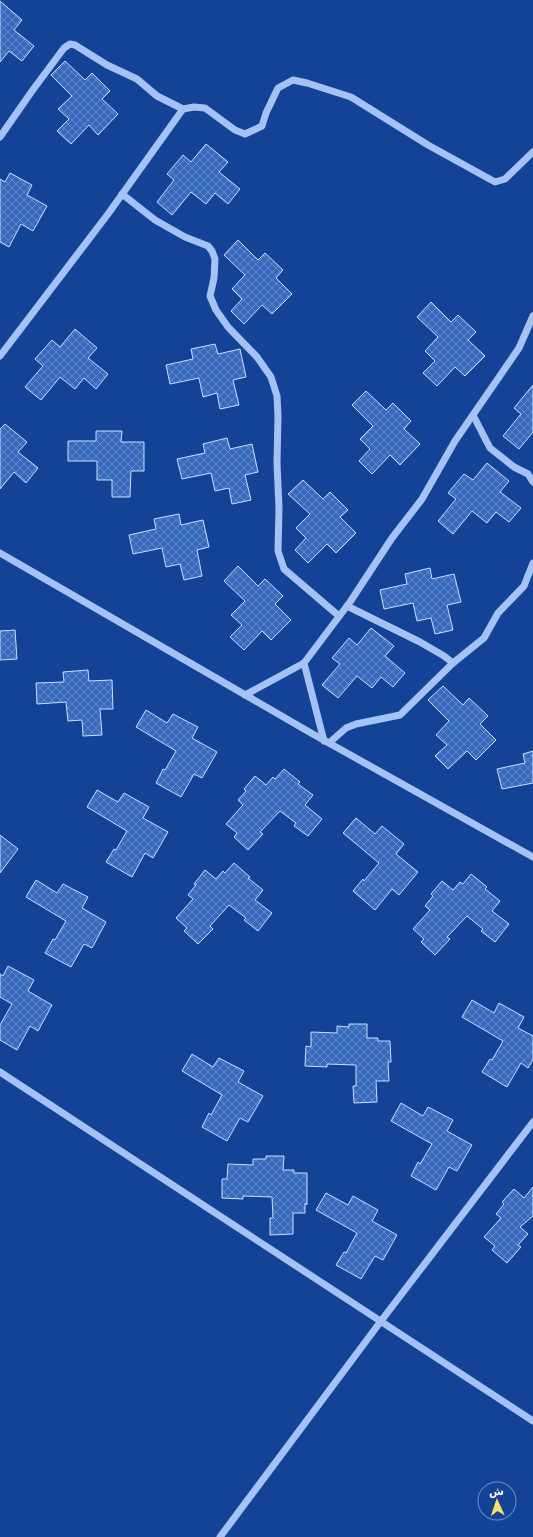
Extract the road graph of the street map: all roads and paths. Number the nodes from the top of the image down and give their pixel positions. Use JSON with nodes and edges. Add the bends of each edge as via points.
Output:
{"nodes":[{"id":1,"x":183,"y":109,"type":"junction"},
{"id":2,"x":0,"y":137,"type":"edge"},
{"id":3,"x":533,"y":152,"type":"edge"},
{"id":4,"x":122,"y":194,"type":"junction"},
{"id":5,"x":533,"y":316,"type":"edge"},
{"id":6,"x":0,"y":356,"type":"edge"},
{"id":7,"x":472,"y":415,"type":"junction"},
{"id":8,"x":533,"y":482,"type":"edge"},
{"id":9,"x":0,"y":553,"type":"edge"},
{"id":10,"x":533,"y":563,"type":"edge"},
{"id":11,"x":346,"y":606,"type":"junction"},
{"id":12,"x":339,"y":616,"type":"junction"},
{"id":13,"x":304,"y":663,"type":"junction"},
{"id":14,"x":452,"y":663,"type":"junction"},
{"id":15,"x":245,"y":695,"type":"junction"},
{"id":16,"x":327,"y":742,"type":"junction"},
{"id":17,"x":533,"y":857,"type":"edge"},
{"id":18,"x":0,"y":1072,"type":"edge"},
{"id":19,"x":533,"y":1122,"type":"edge"},
{"id":20,"x":381,"y":1322,"type":"junction"},
{"id":21,"x":533,"y":1421,"type":"edge"},
{"id":22,"x":220,"y":1537,"type":"edge"}],
"edges":[{"from":1,"to":2,"type":"street","via":[[157,96],[137,79],[70,44],[64,48]]},
{"from":1,"to":3,"type":"street","via":[[205,108],[235,130],[245,134],[262,126],[278,88],[293,80],[351,97],[428,145],[495,182],[505,179]]},
{"from":1,"to":4,"type":"street"},
{"from":4,"to":6,"type":"street"},
{"from":4,"to":12,"type":"street","via":[[155,220],[185,237],[208,246],[212,251],[215,259],[210,296],[216,310],[228,327],[257,357],[271,377],[277,396],[278,551],[284,570]]},
{"from":5,"to":7,"type":"street","via":[[519,348]]},
{"from":7,"to":8,"type":"street","via":[[490,448],[514,467],[528,474]]},
{"from":7,"to":11,"type":"street","via":[[422,499]]},
{"from":9,"to":15,"type":"street"},
{"from":10,"to":14,"type":"street","via":[[524,586],[498,613],[484,638]]},
{"from":11,"to":12,"type":"street"},
{"from":11,"to":14,"type":"street","via":[[420,642]]},
{"from":12,"to":13,"type":"street"},
{"from":13,"to":15,"type":"street"},
{"from":13,"to":16,"type":"street"},
{"from":14,"to":16,"type":"street","via":[[400,715],[356,724]]},
{"from":15,"to":16,"type":"street"},
{"from":16,"to":17,"type":"street"},
{"from":18,"to":20,"type":"street"},
{"from":19,"to":20,"type":"street"},
{"from":20,"to":21,"type":"street"},
{"from":20,"to":22,"type":"street"}]}
